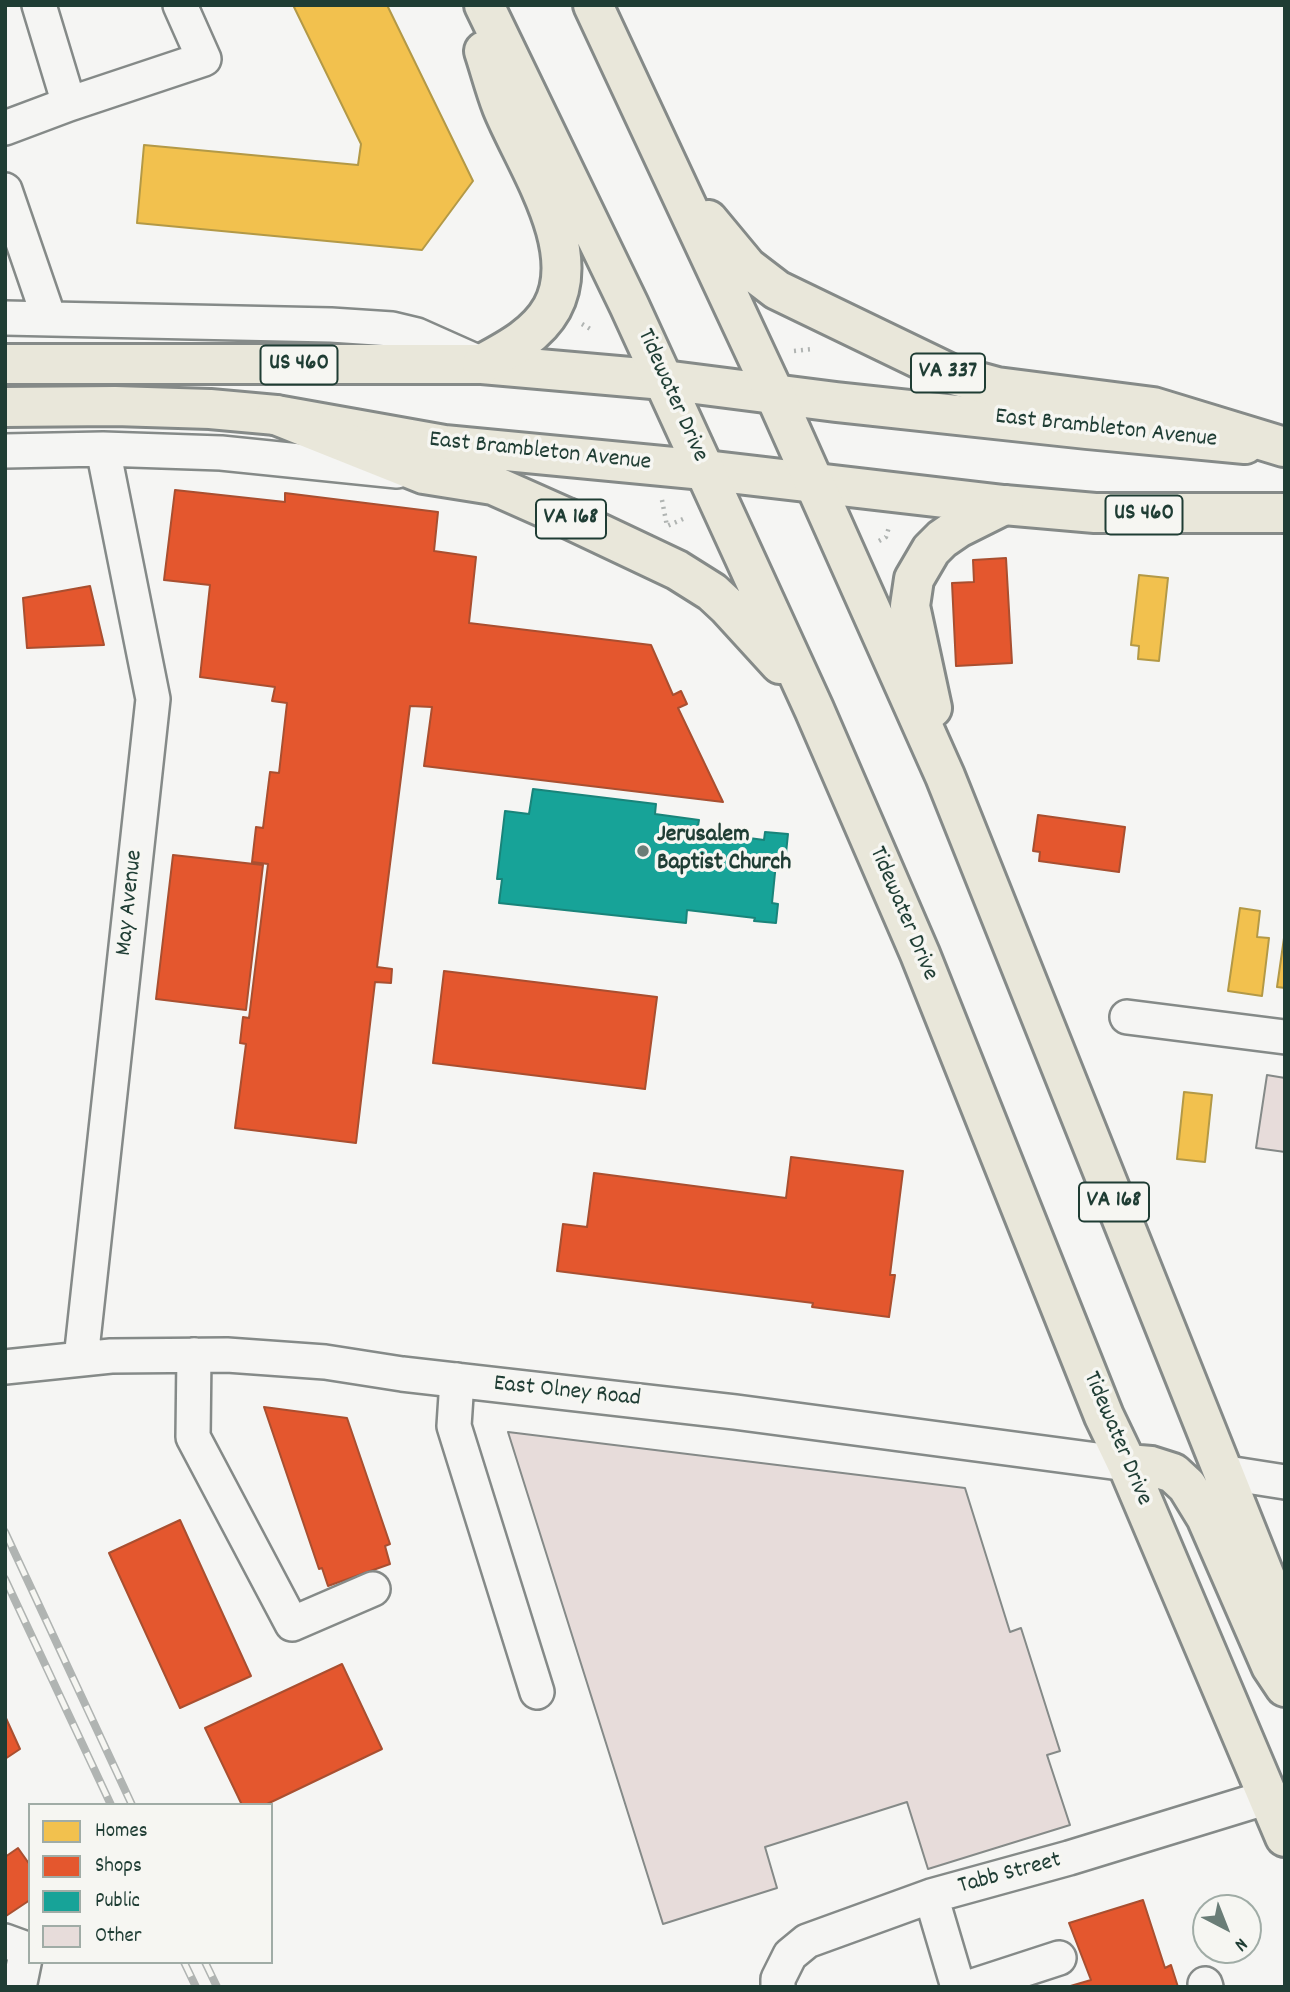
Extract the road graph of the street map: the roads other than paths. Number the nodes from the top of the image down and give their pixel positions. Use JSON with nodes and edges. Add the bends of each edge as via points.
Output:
{"nodes":[{"id":1,"x":39,"y":5,"type":"edge"},
{"id":2,"x":180,"y":5,"type":"edge"},
{"id":3,"x":470,"y":5,"type":"edge"},
{"id":4,"x":484,"y":5,"type":"edge"},
{"id":5,"x":593,"y":5,"type":"edge"},
{"id":6,"x":69,"y":104,"type":"junction"},
{"id":7,"x":5,"y":128,"type":"edge"},
{"id":8,"x":673,"y":177,"type":"junction"},
{"id":9,"x":5,"y":190,"type":"edge"},
{"id":10,"x":5,"y":318,"type":"edge"},
{"id":11,"x":50,"y":318,"type":"junction"},
{"id":12,"x":5,"y":364,"type":"edge"},
{"id":13,"x":482,"y":364,"type":"junction"},
{"id":14,"x":664,"y":380,"type":"junction"},
{"id":15,"x":775,"y":396,"type":"junction"},
{"id":16,"x":5,"y":407,"type":"edge"},
{"id":17,"x":276,"y":415,"type":"junction"},
{"id":18,"x":1284,"y":447,"type":"edge"},
{"id":19,"x":103,"y":449,"type":"junction"},
{"id":20,"x":5,"y":451,"type":"edge"},
{"id":21,"x":704,"y":470,"type":"junction"},
{"id":22,"x":424,"y":474,"type":"junction"},
{"id":23,"x":813,"y":482,"type":"junction"},
{"id":24,"x":1004,"y":505,"type":"junction"},
{"id":25,"x":1285,"y":513,"type":"edge"},
{"id":26,"x":814,"y":709,"type":"junction"},
{"id":27,"x":945,"y":776,"type":"junction"},
{"id":28,"x":1127,"y":1017,"type":"dead end"},
{"id":29,"x":1285,"y":1037,"type":"edge"},
{"id":30,"x":194,"y":1355,"type":"junction"},
{"id":31,"x":81,"y":1359,"type":"junction"},
{"id":32,"x":5,"y":1367,"type":"edge"},
{"id":33,"x":457,"y":1380,"type":"junction"},
{"id":34,"x":1127,"y":1464,"type":"junction"},
{"id":35,"x":1221,"y":1472,"type":"junction"},
{"id":36,"x":1285,"y":1482,"type":"edge"},
{"id":37,"x":373,"y":1589,"type":"dead end"},
{"id":38,"x":1285,"y":1628,"type":"edge"},
{"id":39,"x":1285,"y":1687,"type":"edge"},
{"id":40,"x":537,"y":1692,"type":"dead end"},
{"id":41,"x":1268,"y":1797,"type":"junction"},
{"id":42,"x":1285,"y":1837,"type":"edge"},
{"id":43,"x":931,"y":1896,"type":"junction"},
{"id":44,"x":5,"y":1941,"type":"edge"},
{"id":45,"x":1059,"y":1958,"type":"dead end"},
{"id":46,"x":14,"y":1987,"type":"edge"},
{"id":47,"x":778,"y":1987,"type":"edge"},
{"id":48,"x":958,"y":1987,"type":"edge"},
{"id":49,"x":970,"y":1987,"type":"edge"}],
"edges":[{"from":1,"to":6,"type":"street"},
{"from":2,"to":6,"type":"street","via":[[204,60]]},
{"from":3,"to":13,"type":"main road","via":[[501,105],[551,214],[561,258],[554,306],[529,335]]},
{"from":4,"to":14,"type":"main road","name":"Tidewater Drive"},
{"from":5,"to":8,"type":"main road","number":"VA 337"},
{"from":6,"to":7,"type":"street"},
{"from":8,"to":15,"type":"main road"},
{"from":8,"to":18,"type":"main road","number":"VA 337","via":[[763,282],[929,365],[997,387],[1153,407]]},
{"from":9,"to":11,"type":"street"},
{"from":10,"to":11,"type":"street"},
{"from":11,"to":13,"type":"street","via":[[391,329],[417,335]]},
{"from":12,"to":13,"type":"main road","name":"East Brambleton Avenue","number":"US 460"},
{"from":13,"to":14,"type":"main road","name":"East Brambleton Avenue","number":"US 460"},
{"from":14,"to":15,"type":"main road","name":"East Brambleton Avenue","number":"US 460"},
{"from":14,"to":21,"type":"main road","name":"Tidewater Drive"},
{"from":15,"to":18,"type":"main road","name":"East Brambleton Avenue","number":"US 460"},
{"from":15,"to":23,"type":"main road","number":"VA 168"},
{"from":16,"to":17,"type":"main road","name":"East Brambleton Avenue","number":"US 460","via":[[210,409]]},
{"from":17,"to":21,"type":"main road","name":"East Brambleton Avenue","number":"US 460","via":[[444,445]]},
{"from":17,"to":22,"type":"main road","number":"VA 168"},
{"from":19,"to":20,"type":"street"},
{"from":19,"to":22,"type":"street","via":[[221,453]]},
{"from":19,"to":31,"type":"street","name":"May Avenue","via":[[153,699]]},
{"from":21,"to":23,"type":"main road","name":"East Brambleton Avenue","number":"US 460"},
{"from":21,"to":26,"type":"main road","name":"Tidewater Drive"},
{"from":22,"to":26,"type":"main road","number":"VA 168","via":[[493,485],[694,580],[727,606],[772,653]]},
{"from":23,"to":24,"type":"main road","name":"East Brambleton Avenue","number":"US 460"},
{"from":23,"to":27,"type":"main road","number":"VA 168"},
{"from":24,"to":25,"type":"main road","name":"East Brambleton Avenue","number":"US 460","via":[[1143,515]]},
{"from":24,"to":27,"type":"main road","via":[[942,539],[914,579],[910,606]]},
{"from":26,"to":34,"type":"main road","name":"Tidewater Drive","number":"VA 168","via":[[920,954]]},
{"from":27,"to":35,"type":"main road","number":"VA 168"},
{"from":28,"to":29,"type":"street"},
{"from":30,"to":31,"type":"street","name":"East Olney Road"},
{"from":30,"to":33,"type":"street","name":"East Olney Road","via":[[325,1362]]},
{"from":30,"to":37,"type":"street","via":[[193,1437],[292,1624]]},
{"from":31,"to":32,"type":"street","name":"East Olney Road"},
{"from":33,"to":34,"type":"street","name":"East Olney Road"},
{"from":33,"to":40,"type":"street","via":[[454,1426]]},
{"from":34,"to":39,"type":"main road","via":[[1172,1473],[1187,1486]]},
{"from":34,"to":41,"type":"main road","name":"Tidewater Drive","number":"VA 168"},
{"from":35,"to":36,"type":"street"},
{"from":35,"to":38,"type":"main road","number":"VA 168"},
{"from":41,"to":42,"type":"main road","name":"Tidewater Drive","number":"VA 168"},
{"from":41,"to":43,"type":"street","name":"Tabb Street"},
{"from":43,"to":47,"type":"street","name":"Tabb Street","via":[[807,1941],[790,1955]]},
{"from":43,"to":48,"type":"street"},
{"from":44,"to":46,"type":"street","via":[[27,1949],[20,1983]]},
{"from":45,"to":49,"type":"street"}]}
